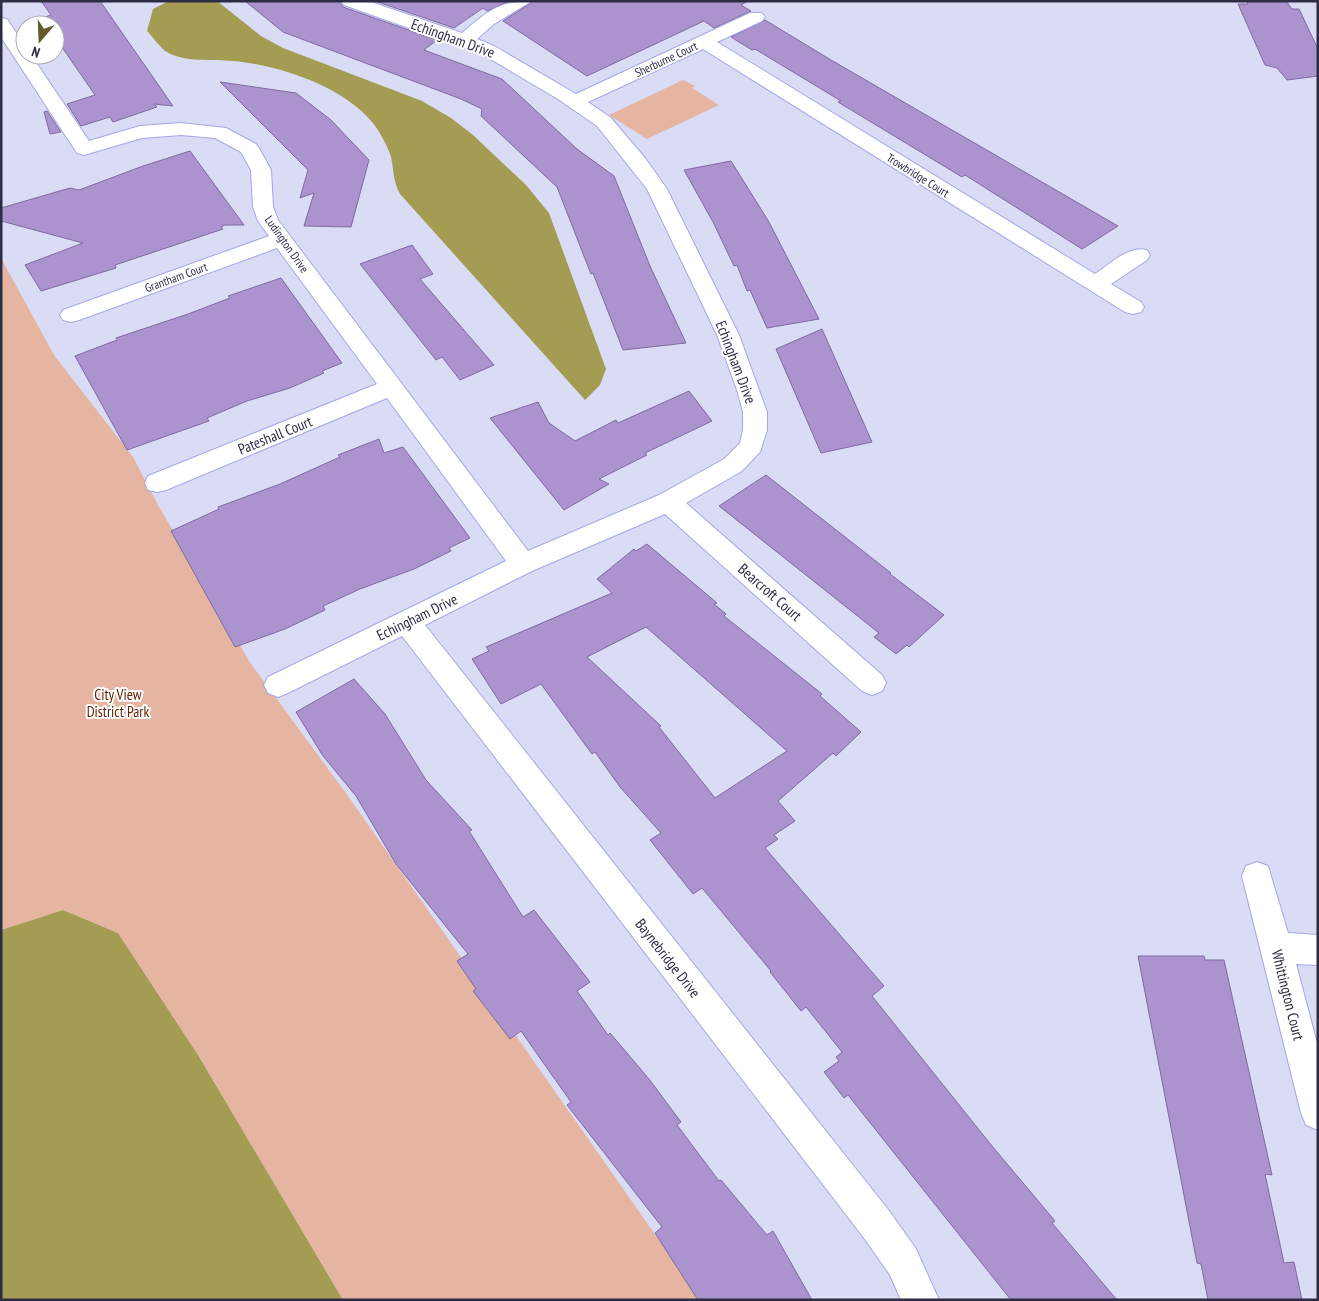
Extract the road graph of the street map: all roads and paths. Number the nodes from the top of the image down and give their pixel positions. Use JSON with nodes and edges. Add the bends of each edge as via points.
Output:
{"nodes":[{"id":1,"x":350,"y":1,"type":"edge"},
{"id":2,"x":523,"y":1,"type":"edge"},
{"id":3,"x":756,"y":17,"type":"dead end"},
{"id":4,"x":1,"y":23,"type":"edge"},
{"id":5,"x":465,"y":40,"type":"junction"},
{"id":6,"x":703,"y":42,"type":"junction"},
{"id":7,"x":575,"y":101,"type":"junction"},
{"id":8,"x":282,"y":239,"type":"junction"},
{"id":9,"x":1140,"y":255,"type":"dead end"},
{"id":10,"x":1095,"y":284,"type":"junction"},
{"id":11,"x":1133,"y":307,"type":"dead end"},
{"id":12,"x":71,"y":315,"type":"dead end"},
{"id":13,"x":392,"y":387,"type":"junction"},
{"id":14,"x":157,"y":483,"type":"dead end"},
{"id":15,"x":668,"y":502,"type":"junction"},
{"id":16,"x":523,"y":564,"type":"junction"},
{"id":17,"x":407,"y":622,"type":"junction"},
{"id":18,"x":872,"y":682,"type":"dead end"},
{"id":19,"x":278,"y":685,"type":"dead end"},
{"id":20,"x":1258,"y":876,"type":"dead end"},
{"id":21,"x":1276,"y":948,"type":"junction"},
{"id":22,"x":1318,"y":950,"type":"edge"},
{"id":23,"x":1318,"y":1113,"type":"edge"},
{"id":24,"x":920,"y":1300,"type":"edge"}],
"edges":[{"from":1,"to":5,"type":"street","name":"Echingham Drive"},
{"from":2,"to":5,"type":"street","via":[[488,20]]},
{"from":3,"to":6,"type":"street","name":"Sherburne Court"},
{"from":4,"to":8,"type":"street","name":"Ludington Drive","via":[[84,149],[140,132],[180,129],[219,132],[249,148],[261,170],[263,207],[268,221]]},
{"from":5,"to":7,"type":"street","name":"Echingham Drive","via":[[517,65]]},
{"from":6,"to":7,"type":"street","name":"Sherburne Court"},
{"from":6,"to":10,"type":"street","name":"Trowbridge Court"},
{"from":7,"to":15,"type":"street","name":"Echingham Drive","via":[[604,122],[657,189],[728,335],[755,412],[755,430],[745,454],[733,465]]},
{"from":8,"to":12,"type":"street","name":"Grantham Court"},
{"from":8,"to":13,"type":"street","name":"Ludington Drive"},
{"from":9,"to":10,"type":"street"},
{"from":10,"to":11,"type":"street","name":"Trowbridge Court"},
{"from":13,"to":14,"type":"street","name":"Pateshall Court"},
{"from":13,"to":16,"type":"street","name":"Ludington Drive"},
{"from":15,"to":16,"type":"street","name":"Echingham Drive"},
{"from":15,"to":18,"type":"street","name":"Bearcroft Court"},
{"from":16,"to":17,"type":"street","name":"Echingham Drive"},
{"from":17,"to":19,"type":"street","name":"Echingham Drive"},
{"from":17,"to":24,"type":"street","name":"Baynebridge Drive","via":[[877,1225],[903,1262]]},
{"from":20,"to":21,"type":"street","name":"Whittington Court"},
{"from":21,"to":22,"type":"street"},
{"from":21,"to":23,"type":"street","name":"Whittington Court"}]}
